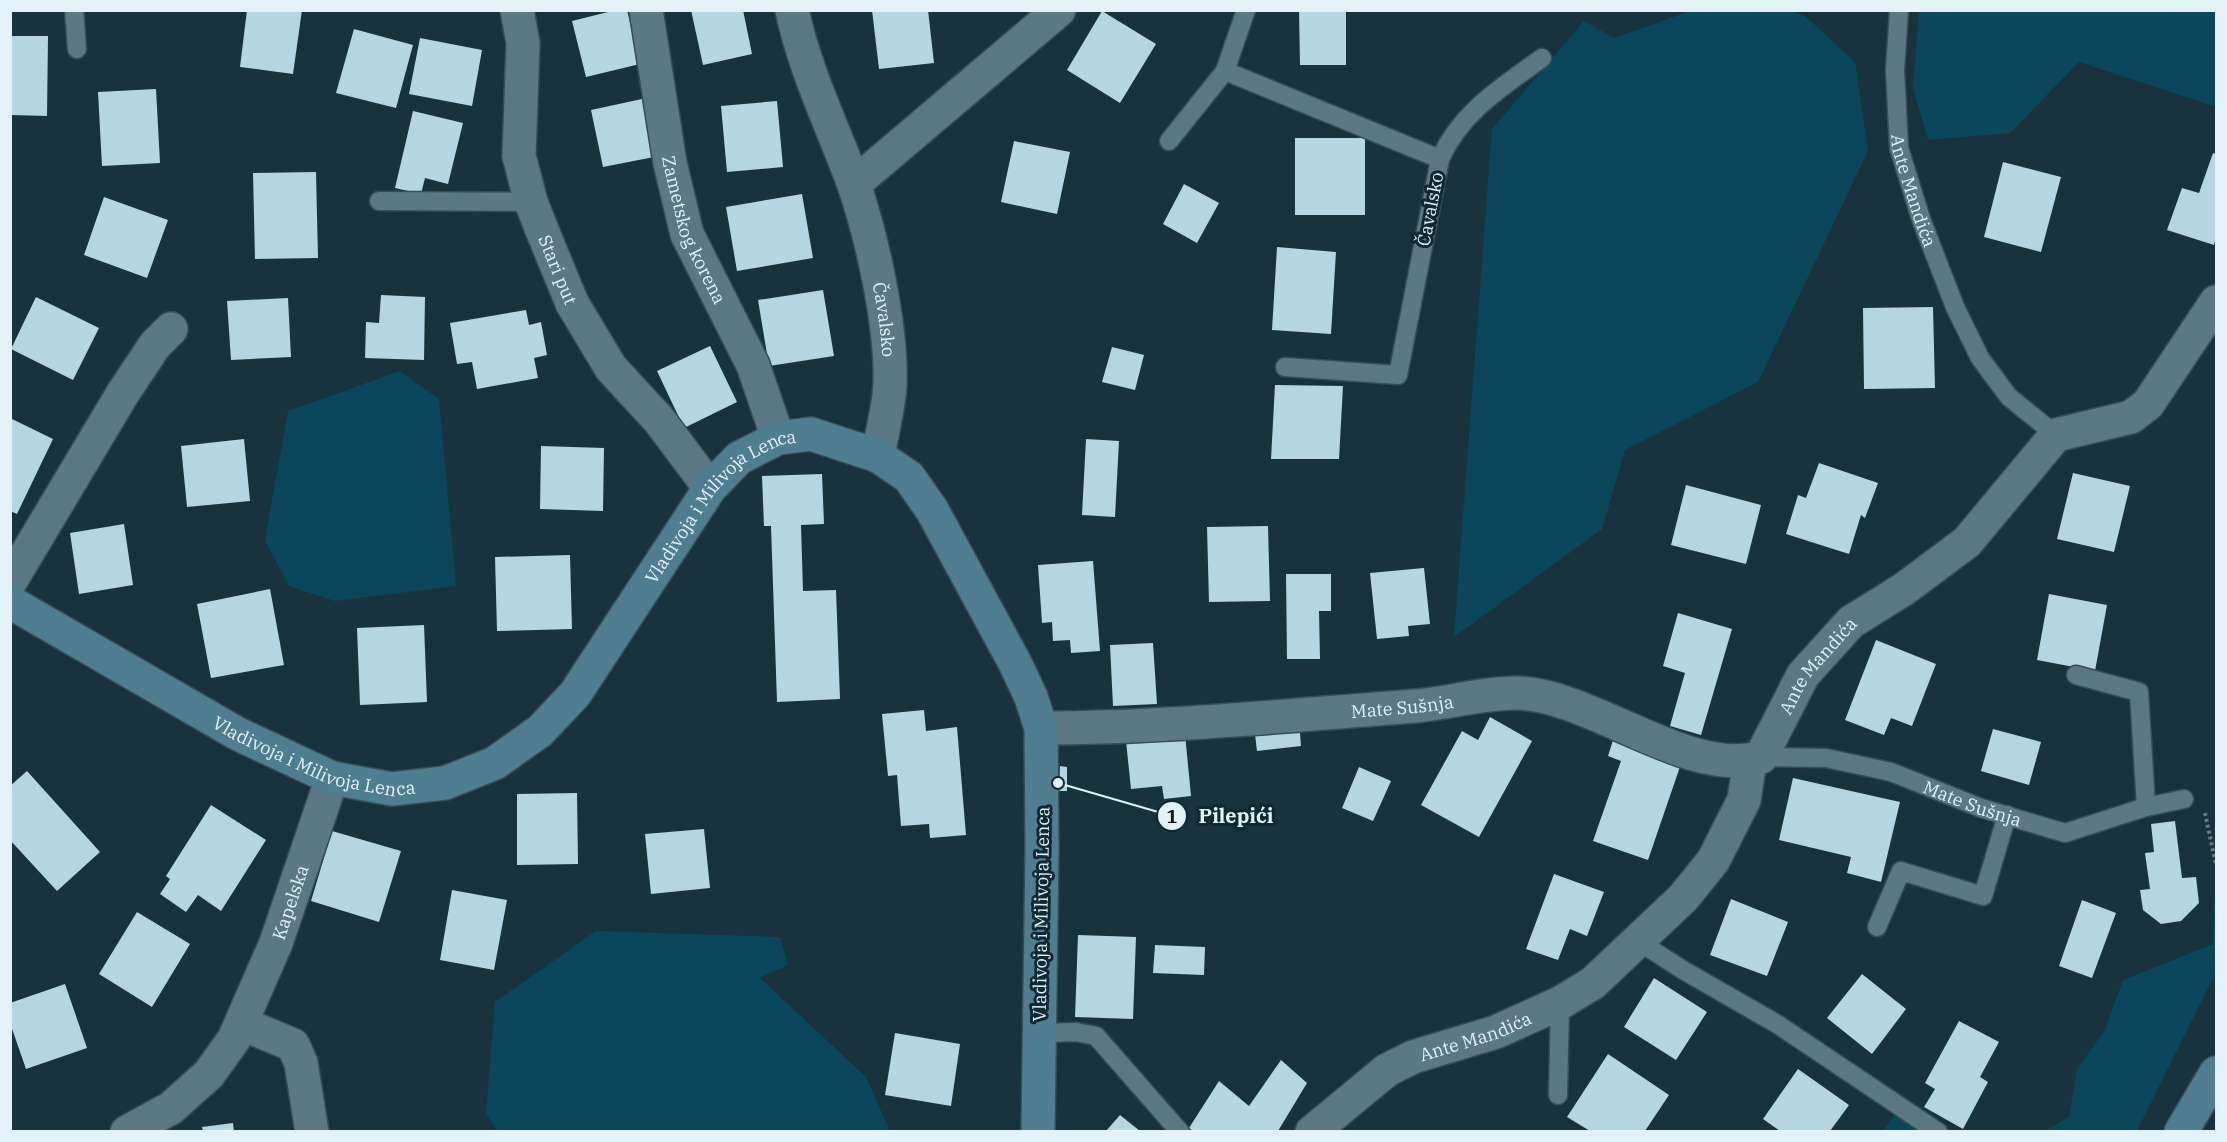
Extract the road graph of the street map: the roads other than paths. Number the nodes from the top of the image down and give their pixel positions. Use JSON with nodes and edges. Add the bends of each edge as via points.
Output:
{"nodes":[{"id":1,"x":74,"y":10,"type":"edge"},
{"id":2,"x":516,"y":10,"type":"edge"},
{"id":3,"x":646,"y":10,"type":"edge"},
{"id":4,"x":792,"y":10,"type":"edge"},
{"id":5,"x":1059,"y":10,"type":"edge"},
{"id":6,"x":1246,"y":10,"type":"edge"},
{"id":7,"x":1899,"y":10,"type":"edge"},
{"id":8,"x":77,"y":49,"type":"dead end"},
{"id":9,"x":1542,"y":58,"type":"dead end"},
{"id":10,"x":1226,"y":71,"type":"junction"},
{"id":11,"x":1169,"y":141,"type":"dead end"},
{"id":12,"x":1440,"y":159,"type":"junction"},
{"id":13,"x":854,"y":184,"type":"junction"},
{"id":14,"x":379,"y":201,"type":"dead end"},
{"id":15,"x":531,"y":202,"type":"junction"},
{"id":16,"x":2217,"y":302,"type":"edge"},
{"id":17,"x":171,"y":329,"type":"dead end"},
{"id":18,"x":1285,"y":367,"type":"dead end"},
{"id":19,"x":2056,"y":435,"type":"junction"},
{"id":20,"x":778,"y":438,"type":"junction"},
{"id":21,"x":878,"y":456,"type":"junction"},
{"id":22,"x":710,"y":488,"type":"junction"},
{"id":23,"x":10,"y":582,"type":"edge"},
{"id":24,"x":10,"y":602,"type":"edge"},
{"id":25,"x":2076,"y":675,"type":"dead end"},
{"id":26,"x":1041,"y":728,"type":"junction"},
{"id":27,"x":1755,"y":759,"type":"junction"},
{"id":28,"x":332,"y":778,"type":"junction"},
{"id":29,"x":2184,"y":799,"type":"road end"},
{"id":30,"x":2146,"y":807,"type":"junction"},
{"id":31,"x":2007,"y":815,"type":"junction"},
{"id":32,"x":1878,"y":927,"type":"dead end"},
{"id":33,"x":1638,"y":941,"type":"junction"},
{"id":34,"x":1560,"y":1003,"type":"junction"},
{"id":35,"x":243,"y":1024,"type":"junction"},
{"id":36,"x":1040,"y":1033,"type":"junction"},
{"id":37,"x":2217,"y":1073,"type":"edge"},
{"id":38,"x":1558,"y":1095,"type":"dead end"},
{"id":39,"x":127,"y":1131,"type":"edge"},
{"id":40,"x":312,"y":1131,"type":"edge"},
{"id":41,"x":1038,"y":1131,"type":"edge"},
{"id":42,"x":1180,"y":1131,"type":"edge"},
{"id":43,"x":1312,"y":1131,"type":"edge"},
{"id":44,"x":1938,"y":1131,"type":"edge"},
{"id":45,"x":2181,"y":1131,"type":"edge"}],
"edges":[{"from":1,"to":8,"type":"lane"},
{"from":2,"to":15,"type":"street","name":"Stari put","via":[[523,43],[519,156]]},
{"from":3,"to":20,"type":"street","name":"Zametskog korena","via":[[670,164],[687,234],[753,364]]},
{"from":4,"to":13,"type":"street","name":"Čavalsko","via":[[798,39]]},
{"from":5,"to":13,"type":"street"},
{"from":6,"to":10,"type":"lane"},
{"from":7,"to":19,"type":"lane","name":"Ante Mandića","via":[[1895,70],[1899,148],[1921,219],[1955,307],[1980,358],[2009,397]]},
{"from":9,"to":12,"type":"lane","via":[[1479,104],[1449,138]]},
{"from":10,"to":11,"type":"lane"},
{"from":10,"to":12,"type":"lane","name":"Čavalsko"},
{"from":12,"to":18,"type":"lane","name":"Čavalsko","via":[[1398,375]]},
{"from":13,"to":21,"type":"street","name":"Čavalsko","via":[[890,342],[890,386]]},
{"from":14,"to":15,"type":"lane"},
{"from":15,"to":22,"type":"street","name":"Stari put","via":[[572,303],[611,368],[659,420]]},
{"from":16,"to":19,"type":"street","via":[[2148,404],[2131,417]]},
{"from":17,"to":23,"type":"street","via":[[155,345],[123,393]]},
{"from":19,"to":27,"type":"street","name":"Ante Mandića","via":[[1967,542],[1851,622],[1803,675]]},
{"from":20,"to":21,"type":"street","name":"Vladivoja i Milivoja Lenca","via":[[810,435]]},
{"from":20,"to":22,"type":"street","name":"Vladivoja i Milivoja Lenca","via":[[739,458]]},
{"from":21,"to":26,"type":"street","name":"Vladivoja i Milivoja Lenca","via":[[909,477],[932,510],[1016,665]]},
{"from":22,"to":28,"type":"street","name":"Vladivoja i Milivoja Lenca","via":[[575,694],[540,731],[495,763],[445,783],[392,789]]},
{"from":24,"to":28,"type":"street","name":"Vladivoja i Milivoja Lenca","via":[[230,730]]},
{"from":25,"to":30,"type":"lane","via":[[2139,692]]},
{"from":26,"to":27,"type":"street","name":"Mate Sušnja","via":[[1207,722],[1437,704],[1515,693],[1551,698],[1697,755],[1737,763]]},
{"from":26,"to":36,"type":"street","name":"Vladivoja i Milivoja Lenca"},
{"from":27,"to":31,"type":"lane","name":"Mate Sušnja","via":[[1826,758],[1891,772]]},
{"from":27,"to":33,"type":"street","name":"Ante Mandića","via":[[1744,800],[1713,861],[1683,898]]},
{"from":28,"to":35,"type":"street","name":"Kapelska","via":[[276,943]]},
{"from":29,"to":30,"type":"lane","name":"Mate Sušnja"},
{"from":30,"to":31,"type":"lane","name":"Mate Sušnja","via":[[2065,833]]},
{"from":31,"to":32,"type":"lane","via":[[1983,896],[1901,871]]},
{"from":33,"to":34,"type":"street","name":"Ante Mandića","via":[[1593,983]]},
{"from":33,"to":44,"type":"lane","via":[[1777,1024]]},
{"from":34,"to":38,"type":"lane"},
{"from":34,"to":43,"type":"street","name":"Ante Mandića","via":[[1496,1032],[1413,1057],[1387,1070]]},
{"from":35,"to":39,"type":"street","name":"Kapelska","via":[[209,1074],[171,1108]]},
{"from":35,"to":40,"type":"street","via":[[293,1044],[301,1063]]},
{"from":36,"to":41,"type":"street","name":"Vladivoja i Milivoja Lenca"},
{"from":36,"to":42,"type":"lane","via":[[1096,1036]]},
{"from":37,"to":45,"type":"street"}]}
